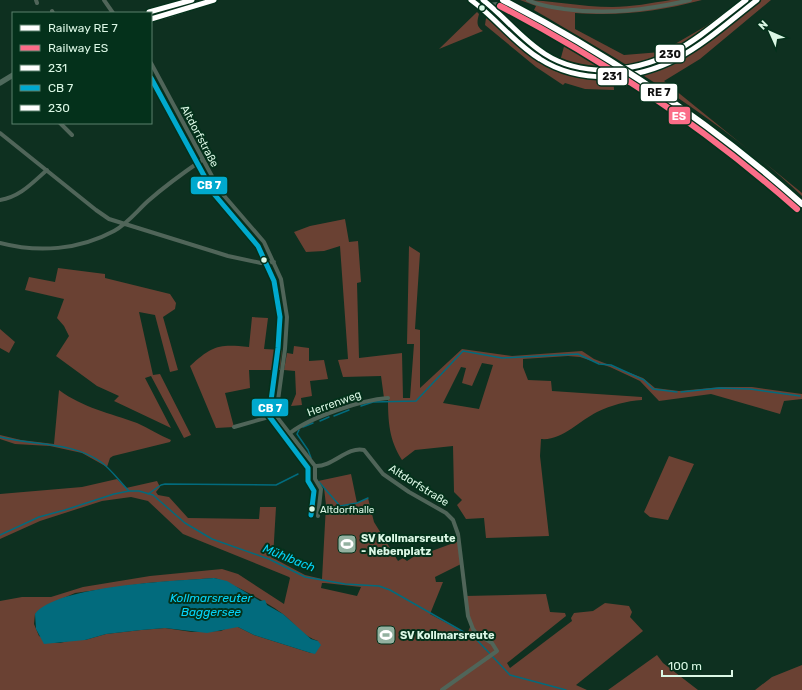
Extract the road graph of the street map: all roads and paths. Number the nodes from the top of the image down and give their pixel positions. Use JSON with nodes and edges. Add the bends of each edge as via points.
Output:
{"nodes":[{"id":1,"x":104,"y":0,"type":"edge"},
{"id":2,"x":214,"y":0,"type":"edge"},
{"id":3,"x":471,"y":0,"type":"edge"},
{"id":4,"x":528,"y":0,"type":"edge"},
{"id":5,"x":690,"y":0,"type":"edge"},
{"id":6,"x":757,"y":0,"type":"edge"},
{"id":7,"x":483,"y":9,"type":"junction"},
{"id":8,"x":112,"y":12,"type":"edge"},
{"id":9,"x":152,"y":19,"type":"edge"},
{"id":10,"x":533,"y":21,"type":"dead end"},
{"id":11,"x":152,"y":65,"type":"edge"},
{"id":12,"x":12,"y":76,"type":"edge"},
{"id":13,"x":0,"y":82,"type":"edge"},
{"id":14,"x":61,"y":124,"type":"edge"},
{"id":15,"x":0,"y":133,"type":"edge"},
{"id":16,"x":72,"y":135,"type":"dead end"},
{"id":17,"x":202,"y":160,"type":"junction"},
{"id":18,"x":47,"y":170,"type":"junction"},
{"id":19,"x":0,"y":200,"type":"edge"},
{"id":20,"x":124,"y":225,"type":"junction"},
{"id":21,"x":0,"y":243,"type":"edge"},
{"id":22,"x":274,"y":262,"type":"junction"},
{"id":23,"x":388,"y":398,"type":"dead end"},
{"id":24,"x":276,"y":415,"type":"junction"},
{"id":25,"x":234,"y":427,"type":"dead end"},
{"id":26,"x":290,"y":433,"type":"junction"},
{"id":27,"x":315,"y":466,"type":"junction"},
{"id":28,"x":318,"y":516,"type":"dead end"},
{"id":29,"x":442,"y":690,"type":"edge"}],
"edges":[{"from":1,"to":8,"type":"street"},
{"from":2,"to":9,"type":"main road"},
{"from":3,"to":7,"type":"main road"},
{"from":4,"to":5,"type":"street","via":[[568,9],[613,12],[653,8]]},
{"from":6,"to":7,"type":"main road","via":[[696,48],[659,69],[634,76],[613,78],[589,77],[543,61],[524,48]]},
{"from":7,"to":10,"type":"street","via":[[487,5],[497,4]]},
{"from":11,"to":17,"type":"street","name":"Altdorfstraße"},
{"from":12,"to":13,"type":"main road"},
{"from":14,"to":16,"type":"street"},
{"from":15,"to":18,"type":"street"},
{"from":17,"to":20,"type":"street","via":[[166,186]]},
{"from":17,"to":22,"type":"street","name":"Altdorfstraße","via":[[220,191],[264,242]]},
{"from":18,"to":19,"type":"street","via":[[18,195]]},
{"from":18,"to":20,"type":"street","via":[[96,210]]},
{"from":20,"to":21,"type":"street","via":[[86,242],[52,249],[16,247]]},
{"from":20,"to":22,"type":"street","via":[[228,256],[261,263]]},
{"from":22,"to":24,"type":"street","name":"Altdorfstraße","via":[[281,279],[287,318]]},
{"from":23,"to":26,"type":"street","name":"Herrenweg","via":[[366,401],[300,426]]},
{"from":24,"to":25,"type":"street"},
{"from":24,"to":26,"type":"street"},
{"from":26,"to":27,"type":"street"},
{"from":27,"to":28,"type":"street","via":[[315,479],[321,489]]},
{"from":27,"to":29,"type":"street","name":"Altdorfstraße","via":[[325,465],[355,450],[364,450],[383,474],[447,514],[455,524],[468,616],[477,634],[492,643],[496,652]]}]}
